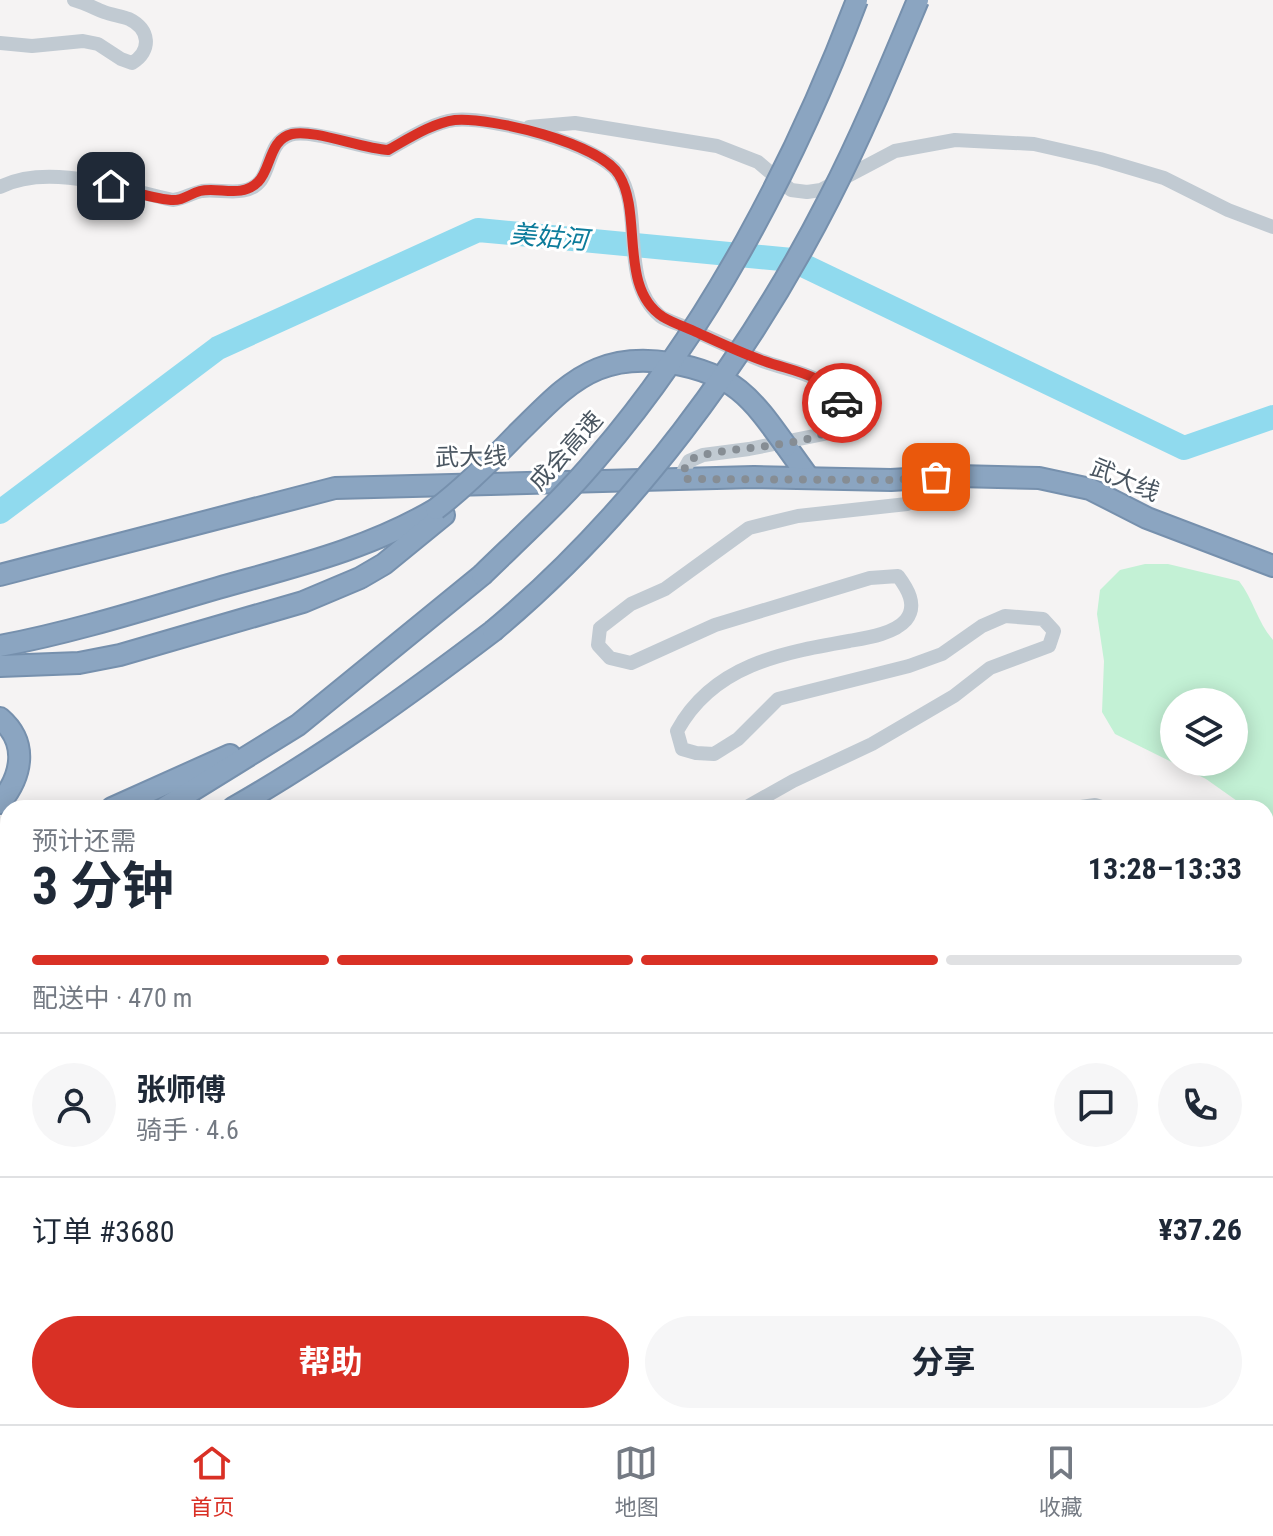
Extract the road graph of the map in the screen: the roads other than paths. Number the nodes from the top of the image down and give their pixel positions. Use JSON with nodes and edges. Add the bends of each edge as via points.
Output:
{"nodes":[{"id":1,"x":74,"y":0,"type":"edge"},
{"id":2,"x":857,"y":0,"type":"edge"},
{"id":3,"x":918,"y":0,"type":"edge"},
{"id":4,"x":0,"y":43,"type":"edge"},
{"id":5,"x":520,"y":128,"type":"junction"},
{"id":6,"x":0,"y":187,"type":"edge"},
{"id":7,"x":1273,"y":227,"type":"edge"},
{"id":8,"x":958,"y":476,"type":"junction"},
{"id":9,"x":809,"y":478,"type":"junction"},
{"id":10,"x":684,"y":479,"type":"junction"},
{"id":11,"x":440,"y":512,"type":"junction"},
{"id":12,"x":1273,"y":566,"type":"edge"},
{"id":13,"x":0,"y":575,"type":"edge"},
{"id":14,"x":0,"y":646,"type":"edge"},
{"id":15,"x":0,"y":666,"type":"edge"},
{"id":16,"x":357,"y":679,"type":"junction"},
{"id":17,"x":0,"y":718,"type":"edge"},
{"id":18,"x":2,"y":800,"type":"edge"},
{"id":19,"x":130,"y":800,"type":"edge"},
{"id":20,"x":177,"y":800,"type":"edge"},
{"id":21,"x":245,"y":800,"type":"edge"},
{"id":22,"x":759,"y":800,"type":"edge"}],
"edges":[{"from":1,"to":4,"type":"street","via":[[143,28],[147,41],[140,58],[132,63],[83,41]]},
{"from":2,"to":16,"type":"highway","name":"成会高速","bridge":true,"via":[[802,129],[688,338],[565,494],[482,575]]},
{"from":3,"to":21,"type":"highway","bridge":true,"via":[[830,197],[782,283],[688,425],[627,498],[493,631],[416,689]]},
{"from":5,"to":6,"type":"street","via":[[454,120],[388,150],[291,134],[278,143],[261,180],[251,188],[200,191],[173,200],[55,176]]},
{"from":5,"to":7,"type":"street","via":[[575,123],[717,146],[758,162],[791,190],[807,192],[821,190],[895,151],[955,140],[1034,144],[1164,178]]},
{"from":5,"to":10,"type":"street","via":[[604,159],[619,174],[627,193],[637,277],[661,316],[764,361],[812,375],[829,386],[844,410],[829,433],[703,455],[689,461]]},
{"from":8,"to":9,"type":"highway","name":"武大线"},
{"from":8,"to":12,"type":"highway","name":"武大线","via":[[1039,478],[1090,489],[1147,518]]},
{"from":8,"to":22,"type":"street","via":[[907,504],[798,516],[749,528],[600,628],[598,645],[610,658],[631,663],[715,625],[870,578],[898,576],[912,603],[908,618],[896,627],[868,638],[795,651],[750,666],[709,688],[677,731],[682,749],[714,754],[738,739],[778,699],[942,654],[1005,616],[1043,619],[1054,631],[1049,646],[990,668],[954,696],[872,744]]},
{"from":9,"to":10,"type":"highway","name":"武大线"},
{"from":9,"to":11,"type":"highway","bridge":true,"via":[[733,384],[701,370],[637,360],[600,368],[573,383]]},
{"from":10,"to":13,"type":"highway","name":"武大线","via":[[335,488]]},
{"from":11,"to":14,"type":"highway","via":[[349,549]]},
{"from":11,"to":15,"type":"highway","via":[[384,564],[326,594],[120,655],[79,663]]},
{"from":16,"to":19,"type":"highway","via":[[274,733]]},
{"from":16,"to":20,"type":"highway","name":"成会高速","via":[[298,725]]},
{"from":17,"to":18,"type":"highway","via":[[12,730],[20,753],[16,779]]}]}
